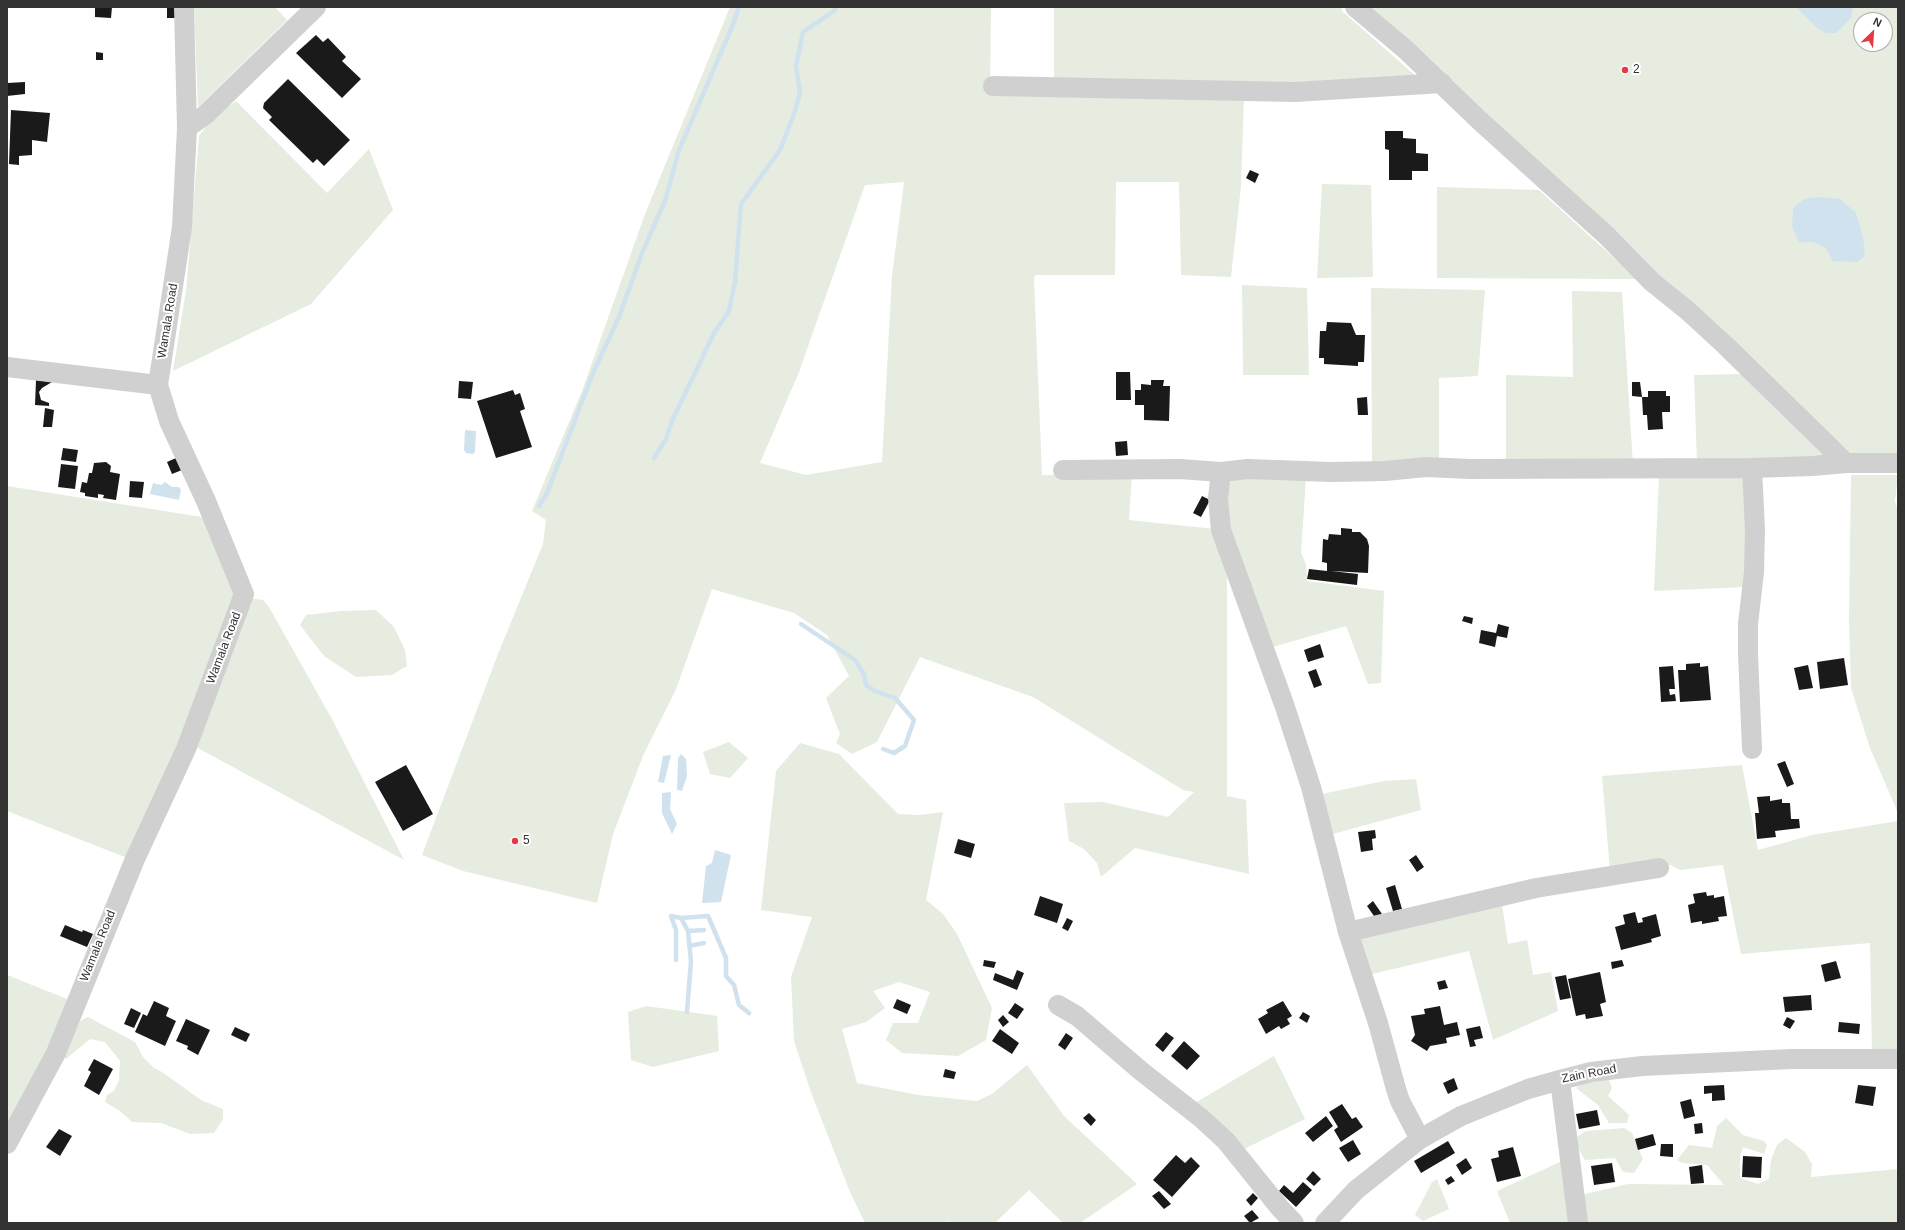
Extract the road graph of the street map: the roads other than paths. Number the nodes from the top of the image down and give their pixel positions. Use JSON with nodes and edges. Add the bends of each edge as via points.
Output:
{"nodes":[{"id":1,"x":184,"y":7,"type":"edge"},
{"id":2,"x":316,"y":7,"type":"edge"},
{"id":3,"x":1355,"y":7,"type":"edge"},
{"id":4,"x":1442,"y":83,"type":"junction"},
{"id":5,"x":993,"y":86,"type":"dead end"},
{"id":6,"x":187,"y":128,"type":"junction"},
{"id":7,"x":7,"y":367,"type":"edge"},
{"id":8,"x":158,"y":385,"type":"junction"},
{"id":9,"x":1846,"y":463,"type":"junction"},
{"id":10,"x":1898,"y":463,"type":"edge"},
{"id":11,"x":1752,"y":468,"type":"junction"},
{"id":12,"x":1063,"y":470,"type":"dead end"},
{"id":13,"x":1221,"y":472,"type":"junction"},
{"id":14,"x":1752,"y":749,"type":"dead end"},
{"id":15,"x":1659,"y":868,"type":"dead end"},
{"id":16,"x":1348,"y":932,"type":"junction"},
{"id":17,"x":1058,"y":1005,"type":"dead end"},
{"id":18,"x":1898,"y":1059,"type":"edge"},
{"id":19,"x":1560,"y":1080,"type":"junction"},
{"id":20,"x":1420,"y":1139,"type":"junction"},
{"id":21,"x":7,"y":1144,"type":"edge"},
{"id":22,"x":1294,"y":1223,"type":"edge"},
{"id":23,"x":1325,"y":1223,"type":"edge"},
{"id":24,"x":1578,"y":1223,"type":"edge"}],
"edges":[{"from":1,"to":6,"type":"street","name":"Wamala Road"},
{"from":2,"to":6,"type":"street","via":[[205,115]]},
{"from":3,"to":4,"type":"street"},
{"from":4,"to":5,"type":"street","via":[[1295,92]]},
{"from":4,"to":9,"type":"street","via":[[1607,236],[1652,282],[1725,345]]},
{"from":6,"to":8,"type":"street","name":"Wamala Road","via":[[182,227]]},
{"from":7,"to":8,"type":"street"},
{"from":8,"to":21,"type":"street","name":"Wamala Road","via":[[169,421],[206,500],[244,594],[186,749],[134,859],[56,1053]]},
{"from":9,"to":10,"type":"street"},
{"from":9,"to":11,"type":"street"},
{"from":11,"to":13,"type":"street","via":[[1426,467],[1358,472],[1297,472],[1248,468]]},
{"from":11,"to":14,"type":"street","via":[[1754,565],[1748,624]]},
{"from":12,"to":13,"type":"street","via":[[1180,469]]},
{"from":13,"to":16,"type":"street","via":[[1218,498],[1221,530],[1309,780]]},
{"from":15,"to":16,"type":"street","via":[[1536,888]]},
{"from":16,"to":20,"type":"street","via":[[1400,1101]]},
{"from":17,"to":22,"type":"street","via":[[1077,1016],[1226,1141]]},
{"from":18,"to":19,"type":"street","name":"Zain Road","via":[[1792,1059],[1642,1066],[1591,1072]]},
{"from":19,"to":20,"type":"street","name":"Zain Road","via":[[1528,1089],[1461,1116]]},
{"from":19,"to":24,"type":"street"},
{"from":20,"to":23,"type":"street","name":"Zain Road","via":[[1356,1190]]}]}
